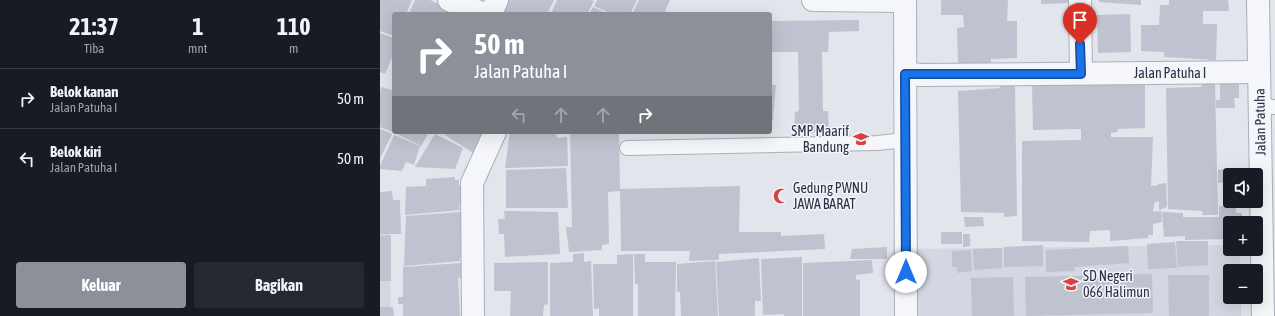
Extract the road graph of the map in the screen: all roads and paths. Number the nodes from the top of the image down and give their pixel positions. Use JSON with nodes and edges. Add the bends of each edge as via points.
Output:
{"nodes":[{"id":1,"x":450,"y":0,"type":"edge"},
{"id":2,"x":497,"y":0,"type":"edge"},
{"id":3,"x":813,"y":0,"type":"edge"},
{"id":4,"x":1080,"y":0,"type":"edge"},
{"id":5,"x":1258,"y":0,"type":"edge"},
{"id":6,"x":904,"y":1,"type":"edge"},
{"id":7,"x":479,"y":12,"type":"edge"},
{"id":8,"x":492,"y":12,"type":"edge"},
{"id":9,"x":1259,"y":72,"type":"junction"},
{"id":10,"x":905,"y":74,"type":"junction"},
{"id":11,"x":1081,"y":74,"type":"junction"},
{"id":12,"x":1267,"y":106,"type":"edge"},
{"id":13,"x":494,"y":134,"type":"edge"},
{"id":14,"x":905,"y":140,"type":"junction"},
{"id":15,"x":627,"y":148,"type":"dead end"},
{"id":16,"x":1269,"y":272,"type":"edge"},
{"id":17,"x":473,"y":316,"type":"edge"},
{"id":18,"x":906,"y":316,"type":"edge"},
{"id":19,"x":1263,"y":316,"type":"edge"}],
"edges":[{"from":1,"to":7,"type":"street"},
{"from":2,"to":8,"type":"street"},
{"from":3,"to":6,"type":"street"},
{"from":4,"to":11,"type":"street"},
{"from":5,"to":9,"type":"street","name":"Jalan Patuha"},
{"from":6,"to":10,"type":"street"},
{"from":9,"to":11,"type":"street","name":"Jalan Patuha I"},
{"from":9,"to":12,"type":"street","name":"Jalan Patuha"},
{"from":10,"to":11,"type":"street","name":"Jalan Patuha I"},
{"from":10,"to":14,"type":"street"},
{"from":12,"to":16,"type":"street","name":"Jalan Patuha"},
{"from":13,"to":17,"type":"street","via":[[472,183]]},
{"from":14,"to":15,"type":"lane","via":[[877,143]]},
{"from":14,"to":18,"type":"street"},
{"from":16,"to":19,"type":"street","name":"Jalan Patuha"}]}
